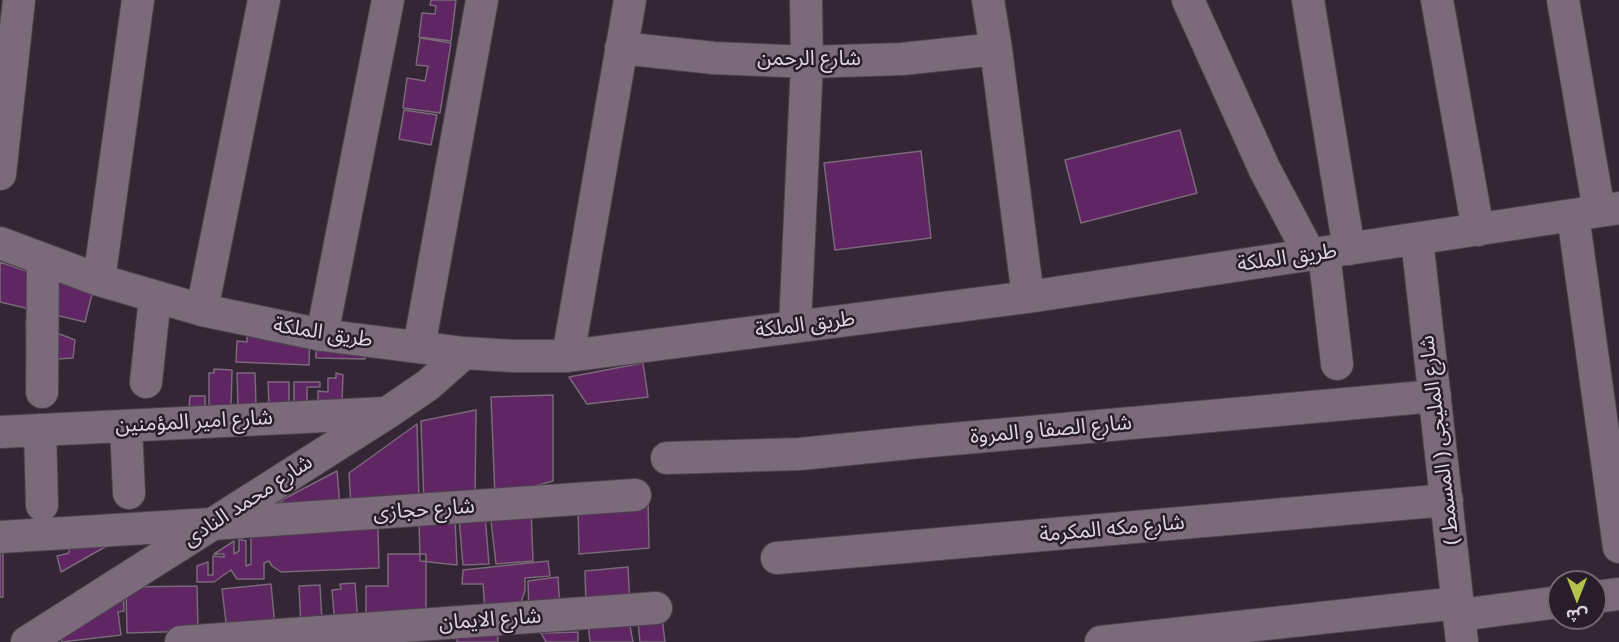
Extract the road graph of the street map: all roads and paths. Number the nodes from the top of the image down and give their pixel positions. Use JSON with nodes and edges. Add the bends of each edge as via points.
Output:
{"nodes":[{"id":1,"x":138,"y":0,"type":"edge"},
{"id":2,"x":264,"y":0,"type":"edge"},
{"id":3,"x":388,"y":0,"type":"edge"},
{"id":4,"x":482,"y":0,"type":"edge"},
{"id":5,"x":630,"y":0,"type":"edge"},
{"id":6,"x":806,"y":0,"type":"edge"},
{"id":7,"x":988,"y":0,"type":"edge"},
{"id":8,"x":1188,"y":0,"type":"edge"},
{"id":9,"x":1308,"y":0,"type":"edge"},
{"id":10,"x":1437,"y":0,"type":"edge"},
{"id":11,"x":1563,"y":0,"type":"edge"},
{"id":12,"x":12,"y":8,"type":"edge"},
{"id":13,"x":621,"y":48,"type":"junction"},
{"id":14,"x":996,"y":49,"type":"junction"},
{"id":15,"x":807,"y":62,"type":"junction"},
{"id":16,"x":0,"y":174,"type":"edge"},
{"id":17,"x":1597,"y":212,"type":"edge"},
{"id":18,"x":1478,"y":230,"type":"junction"},
{"id":19,"x":1417,"y":239,"type":"junction"},
{"id":20,"x":0,"y":243,"type":"edge"},
{"id":21,"x":1328,"y":252,"type":"junction"},
{"id":22,"x":43,"y":259,"type":"junction"},
{"id":23,"x":99,"y":280,"type":"junction"},
{"id":24,"x":155,"y":297,"type":"junction"},
{"id":25,"x":1028,"y":297,"type":"junction"},
{"id":26,"x":202,"y":310,"type":"junction"},
{"id":27,"x":795,"y":326,"type":"junction"},
{"id":28,"x":322,"y":335,"type":"junction"},
{"id":29,"x":419,"y":347,"type":"junction"},
{"id":30,"x":464,"y":353,"type":"junction"},
{"id":31,"x":568,"y":356,"type":"junction"},
{"id":32,"x":1336,"y":364,"type":"dead end"},
{"id":33,"x":146,"y":382,"type":"dead end"},
{"id":34,"x":42,"y":392,"type":"dead end"},
{"id":35,"x":1435,"y":396,"type":"junction"},
{"id":36,"x":387,"y":413,"type":"junction"},
{"id":37,"x":126,"y":426,"type":"junction"},
{"id":38,"x":40,"y":430,"type":"junction"},
{"id":39,"x":0,"y":432,"type":"edge"},
{"id":40,"x":667,"y":458,"type":"dead end"},
{"id":41,"x":129,"y":493,"type":"dead end"},
{"id":42,"x":635,"y":495,"type":"dead end"},
{"id":43,"x":1447,"y":500,"type":"junction"},
{"id":44,"x":42,"y":505,"type":"dead end"},
{"id":45,"x":212,"y":524,"type":"junction"},
{"id":46,"x":0,"y":537,"type":"edge"},
{"id":47,"x":1619,"y":547,"type":"edge"},
{"id":48,"x":777,"y":558,"type":"dead end"},
{"id":49,"x":1547,"y":604,"type":"edge"},
{"id":50,"x":656,"y":608,"type":"dead end"},
{"id":51,"x":1460,"y":620,"type":"edge"},
{"id":52,"x":27,"y":642,"type":"edge"},
{"id":53,"x":181,"y":642,"type":"edge"},
{"id":54,"x":1101,"y":642,"type":"edge"}],
"edges":[{"from":1,"to":23,"type":"street"},
{"from":2,"to":26,"type":"street"},
{"from":3,"to":28,"type":"street"},
{"from":4,"to":29,"type":"street"},
{"from":5,"to":13,"type":"street"},
{"from":6,"to":15,"type":"street"},
{"from":7,"to":14,"type":"street"},
{"from":8,"to":21,"type":"street","via":[[1265,170]]},
{"from":9,"to":21,"type":"street"},
{"from":10,"to":18,"type":"street"},
{"from":11,"to":17,"type":"street"},
{"from":12,"to":16,"type":"street"},
{"from":13,"to":15,"type":"street","name":"شارع الرحمن"},
{"from":13,"to":31,"type":"street"},
{"from":14,"to":15,"type":"street","name":"شارع الرحمن"},
{"from":14,"to":25,"type":"street"},
{"from":15,"to":27,"type":"street"},
{"from":17,"to":18,"type":"street","name":"طريق الملكة"},
{"from":17,"to":47,"type":"street"},
{"from":18,"to":19,"type":"street","name":"طريق الملكة"},
{"from":19,"to":21,"type":"street","name":"طريق الملكة"},
{"from":19,"to":35,"type":"street","name":"شارع المليجى ( المسمط )"},
{"from":20,"to":22,"type":"street","name":"طريق الملكة"},
{"from":21,"to":25,"type":"street","name":"طريق الملكة"},
{"from":21,"to":32,"type":"street"},
{"from":22,"to":23,"type":"street","name":"طريق الملكة"},
{"from":22,"to":34,"type":"street"},
{"from":23,"to":24,"type":"street","name":"طريق الملكة"},
{"from":24,"to":26,"type":"street","name":"طريق الملكة"},
{"from":24,"to":33,"type":"street"},
{"from":25,"to":27,"type":"street","name":"طريق الملكة"},
{"from":26,"to":28,"type":"street","name":"طريق الملكة"},
{"from":27,"to":31,"type":"street","name":"طريق الملكة"},
{"from":28,"to":29,"type":"street","name":"طريق الملكة"},
{"from":29,"to":30,"type":"street","name":"طريق الملكة"},
{"from":30,"to":31,"type":"street","name":"طريق الملكة"},
{"from":30,"to":36,"type":"street","name":"شارع محمد النادى","via":[[428,386]]},
{"from":35,"to":40,"type":"street","name":"شارع الصفا و المروة","via":[[800,454]]},
{"from":35,"to":43,"type":"street","name":"شارع المليجى ( المسمط )"},
{"from":36,"to":37,"type":"street","name":"شارع امير المؤمنين"},
{"from":36,"to":45,"type":"street","name":"شارع محمد النادى"},
{"from":37,"to":38,"type":"street","name":"شارع امير المؤمنين"},
{"from":37,"to":41,"type":"street"},
{"from":38,"to":39,"type":"street","name":"شارع امير المؤمنين"},
{"from":38,"to":44,"type":"street"},
{"from":42,"to":45,"type":"street","name":"شارع حجازى"},
{"from":43,"to":48,"type":"street","name":"شارع مكه المكرمة"},
{"from":43,"to":51,"type":"street","name":"شارع المليجى ( المسمط )"},
{"from":45,"to":46,"type":"street","name":"شارع حجازى"},
{"from":45,"to":52,"type":"street","name":"شارع محمد النادى"},
{"from":49,"to":51,"type":"street"},
{"from":50,"to":53,"type":"street","name":"شارع الايمان"},
{"from":51,"to":54,"type":"street"}]}
